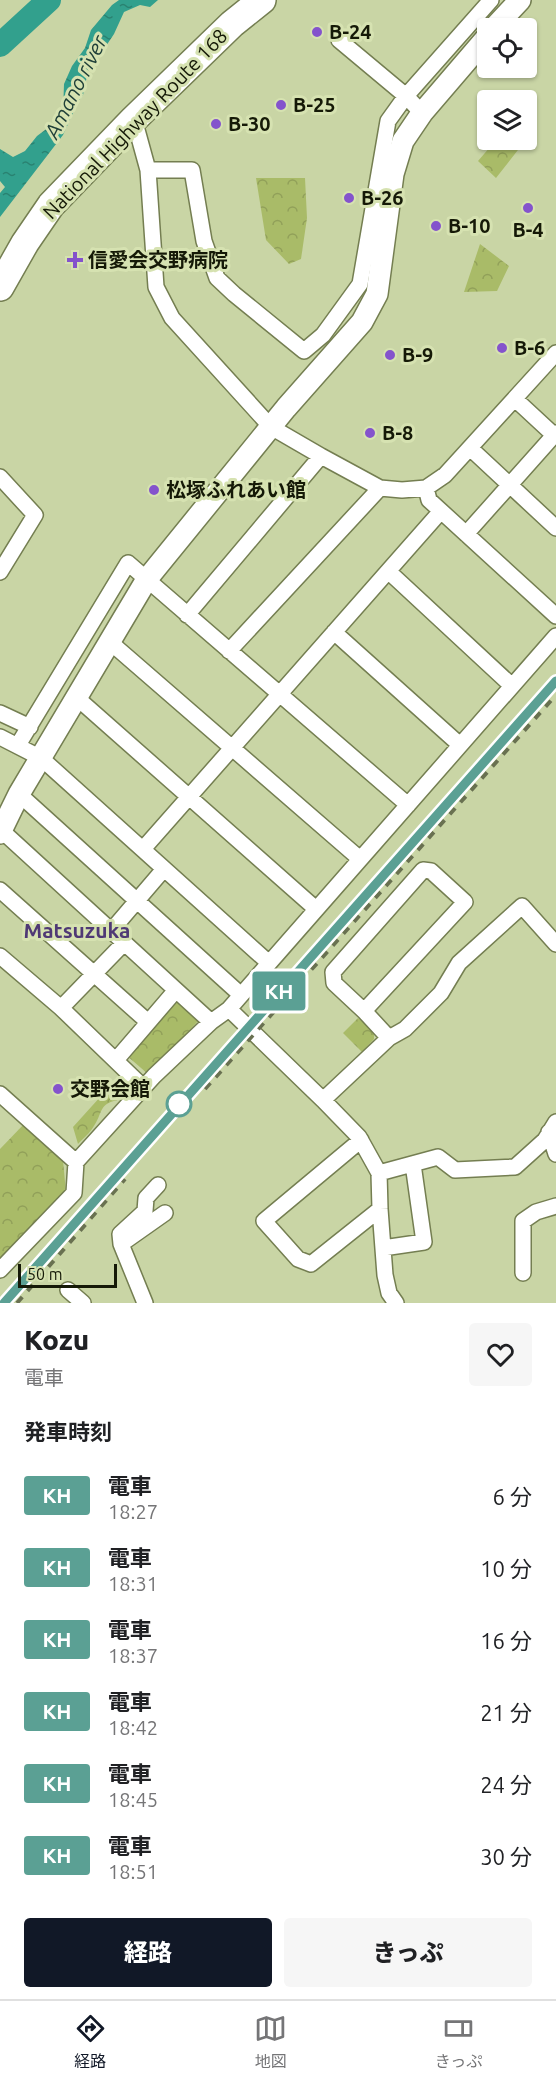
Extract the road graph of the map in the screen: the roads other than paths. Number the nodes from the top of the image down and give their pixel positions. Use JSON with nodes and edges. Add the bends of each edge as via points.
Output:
{"nodes":[{"id":1,"x":262,"y":0,"type":"edge"},
{"id":2,"x":491,"y":0,"type":"edge"},
{"id":3,"x":520,"y":0,"type":"edge"},
{"id":4,"x":503,"y":18,"type":"edge"},
{"id":5,"x":339,"y":40,"type":"dead end"},
{"id":6,"x":477,"y":49,"type":"edge"},
{"id":7,"x":406,"y":96,"type":"junction"},
{"id":8,"x":422,"y":113,"type":"junction"},
{"id":9,"x":134,"y":119,"type":"junction"},
{"id":10,"x":148,"y":170,"type":"junction"},
{"id":11,"x":0,"y":287,"type":"edge"},
{"id":12,"x":556,"y":353,"type":"edge"},
{"id":13,"x":515,"y":399,"type":"junction"},
{"id":14,"x":272,"y":427,"type":"junction"},
{"id":15,"x":555,"y":435,"type":"edge"},
{"id":16,"x":470,"y":448,"type":"junction"},
{"id":17,"x":321,"y":456,"type":"junction"},
{"id":18,"x":0,"y":477,"type":"edge"},
{"id":19,"x":510,"y":485,"type":"junction"},
{"id":20,"x":380,"y":488,"type":"junction"},
{"id":21,"x":426,"y":488,"type":"junction"},
{"id":22,"x":441,"y":511,"type":"junction"},
{"id":23,"x":556,"y":528,"type":"edge"},
{"id":24,"x":466,"y":534,"type":"junction"},
{"id":25,"x":388,"y":571,"type":"junction"},
{"id":26,"x":0,"y":572,"type":"edge"},
{"id":27,"x":147,"y":579,"type":"junction"},
{"id":28,"x":187,"y":615,"type":"junction"},
{"id":29,"x":556,"y":616,"type":"edge"},
{"id":30,"x":334,"y":632,"type":"junction"},
{"id":31,"x":556,"y":636,"type":"edge"},
{"id":32,"x":110,"y":642,"type":"junction"},
{"id":33,"x":229,"y":651,"type":"junction"},
{"id":34,"x":512,"y":686,"type":"junction"},
{"id":35,"x":279,"y":694,"type":"junction"},
{"id":36,"x":76,"y":697,"type":"junction"},
{"id":37,"x":0,"y":712,"type":"edge"},
{"id":38,"x":30,"y":727,"type":"junction"},
{"id":39,"x":0,"y":737,"type":"edge"},
{"id":40,"x":18,"y":746,"type":"junction"},
{"id":41,"x":460,"y":746,"type":"junction"},
{"id":42,"x":232,"y":748,"type":"junction"},
{"id":43,"x":41,"y":758,"type":"junction"},
{"id":44,"x":19,"y":794,"type":"junction"},
{"id":45,"x":189,"y":797,"type":"junction"},
{"id":46,"x":408,"y":805,"type":"junction"},
{"id":47,"x":1,"y":832,"type":"edge"},
{"id":48,"x":143,"y":849,"type":"junction"},
{"id":49,"x":360,"y":859,"type":"junction"},
{"id":50,"x":164,"y":868,"type":"junction"},
{"id":51,"x":0,"y":890,"type":"edge"},
{"id":52,"x":138,"y":901,"type":"junction"},
{"id":53,"x":316,"y":909,"type":"junction"},
{"id":54,"x":111,"y":931,"type":"junction"},
{"id":55,"x":124,"y":943,"type":"junction"},
{"id":56,"x":556,"y":944,"type":"edge"},
{"id":57,"x":0,"y":956,"type":"edge"},
{"id":58,"x":269,"y":963,"type":"junction"},
{"id":59,"x":95,"y":973,"type":"junction"},
{"id":60,"x":176,"y":990,"type":"junction"},
{"id":61,"x":242,"y":995,"type":"junction"},
{"id":62,"x":61,"y":1008,"type":"junction"},
{"id":63,"x":229,"y":1009,"type":"junction"},
{"id":64,"x":364,"y":1011,"type":"junction"},
{"id":65,"x":211,"y":1022,"type":"junction"},
{"id":66,"x":148,"y":1023,"type":"junction"},
{"id":67,"x":389,"y":1038,"type":"junction"},
{"id":68,"x":116,"y":1060,"type":"junction"},
{"id":69,"x":144,"y":1088,"type":"junction"},
{"id":70,"x":0,"y":1094,"type":"edge"},
{"id":71,"x":323,"y":1100,"type":"junction"},
{"id":72,"x":553,"y":1127,"type":"edge"},
{"id":73,"x":361,"y":1140,"type":"junction"},
{"id":74,"x":556,"y":1154,"type":"edge"},
{"id":75,"x":76,"y":1162,"type":"junction"},
{"id":76,"x":413,"y":1164,"type":"junction"},
{"id":77,"x":380,"y":1173,"type":"junction"},
{"id":78,"x":158,"y":1185,"type":"dead end"},
{"id":79,"x":556,"y":1206,"type":"edge"},
{"id":80,"x":380,"y":1209,"type":"junction"},
{"id":81,"x":165,"y":1212,"type":"dead end"},
{"id":82,"x":122,"y":1245,"type":"junction"},
{"id":83,"x":383,"y":1248,"type":"junction"},
{"id":84,"x":0,"y":1270,"type":"edge"},
{"id":85,"x":523,"y":1274,"type":"dead end"},
{"id":86,"x":68,"y":1290,"type":"dead end"},
{"id":87,"x":83,"y":1303,"type":"edge"},
{"id":88,"x":145,"y":1303,"type":"edge"},
{"id":89,"x":396,"y":1303,"type":"edge"}],
"edges":[{"from":1,"to":9,"type":"highway","name":"National Highway Route 168"},
{"from":2,"to":7,"type":"street"},
{"from":3,"to":4,"type":"street"},
{"from":5,"to":7,"type":"street"},
{"from":6,"to":8,"type":"street"},
{"from":7,"to":8,"type":"street"},
{"from":7,"to":10,"type":"street","via":[[388,121],[360,284],[323,335],[304,351],[217,278],[204,241],[192,170]]},
{"from":8,"to":14,"type":"street","via":[[403,141],[393,174],[377,294],[362,322]]},
{"from":9,"to":10,"type":"street"},
{"from":9,"to":11,"type":"highway","name":"National Highway Route 168","via":[[51,205]]},
{"from":10,"to":14,"type":"street","via":[[156,287],[172,318]]},
{"from":12,"to":13,"type":"street"},
{"from":13,"to":15,"type":"street"},
{"from":13,"to":16,"type":"street"},
{"from":14,"to":17,"type":"street"},
{"from":14,"to":27,"type":"street"},
{"from":15,"to":19,"type":"street"},
{"from":16,"to":19,"type":"street"},
{"from":16,"to":21,"type":"street","via":[[445,475]]},
{"from":17,"to":20,"type":"street"},
{"from":17,"to":28,"type":"street"},
{"from":18,"to":26,"type":"street","via":[[35,515]]},
{"from":19,"to":23,"type":"street"},
{"from":19,"to":24,"type":"street"},
{"from":20,"to":21,"type":"street"},
{"from":20,"to":33,"type":"street"},
{"from":21,"to":22,"type":"street","via":[[429,500]]},
{"from":22,"to":24,"type":"street"},
{"from":22,"to":25,"type":"street"},
{"from":24,"to":29,"type":"street"},
{"from":25,"to":30,"type":"street"},
{"from":25,"to":34,"type":"street"},
{"from":27,"to":28,"type":"street"},
{"from":27,"to":32,"type":"street"},
{"from":27,"to":38,"type":"street","via":[[128,563]]},
{"from":28,"to":33,"type":"street"},
{"from":30,"to":35,"type":"street"},
{"from":30,"to":41,"type":"street"},
{"from":31,"to":34,"type":"street"},
{"from":32,"to":36,"type":"street"},
{"from":32,"to":42,"type":"street"},
{"from":33,"to":35,"type":"street"},
{"from":34,"to":41,"type":"street"},
{"from":35,"to":42,"type":"street"},
{"from":35,"to":46,"type":"street"},
{"from":36,"to":43,"type":"street"},
{"from":36,"to":45,"type":"street"},
{"from":37,"to":38,"type":"street"},
{"from":38,"to":40,"type":"street"},
{"from":39,"to":40,"type":"street"},
{"from":40,"to":43,"type":"street"},
{"from":41,"to":46,"type":"street"},
{"from":42,"to":45,"type":"street"},
{"from":42,"to":49,"type":"street"},
{"from":43,"to":44,"type":"street"},
{"from":43,"to":48,"type":"street"},
{"from":44,"to":47,"type":"street"},
{"from":44,"to":52,"type":"street"},
{"from":45,"to":48,"type":"street"},
{"from":45,"to":53,"type":"street"},
{"from":46,"to":49,"type":"street"},
{"from":47,"to":54,"type":"street"},
{"from":48,"to":50,"type":"street"},
{"from":49,"to":53,"type":"street"},
{"from":50,"to":52,"type":"street"},
{"from":50,"to":58,"type":"street"},
{"from":51,"to":59,"type":"street"},
{"from":52,"to":54,"type":"street"},
{"from":52,"to":61,"type":"street"},
{"from":53,"to":58,"type":"street"},
{"from":54,"to":55,"type":"street"},
{"from":55,"to":59,"type":"street"},
{"from":55,"to":60,"type":"street"},
{"from":56,"to":67,"type":"street","via":[[522,906],[459,963],[441,993],[405,1029]]},
{"from":57,"to":62,"type":"street"},
{"from":58,"to":61,"type":"street"},
{"from":59,"to":62,"type":"street"},
{"from":59,"to":66,"type":"street"},
{"from":60,"to":65,"type":"street"},
{"from":60,"to":66,"type":"street"},
{"from":61,"to":63,"type":"street"},
{"from":62,"to":68,"type":"street"},
{"from":63,"to":65,"type":"street"},
{"from":63,"to":71,"type":"street"},
{"from":64,"to":64,"type":"street","via":[[465,902],[431,871],[423,870],[333,972],[334,982]]},
{"from":64,"to":67,"type":"street"},
{"from":65,"to":69,"type":"street"},
{"from":66,"to":68,"type":"street"},
{"from":67,"to":71,"type":"street"},
{"from":68,"to":69,"type":"street"},
{"from":69,"to":75,"type":"street"},
{"from":70,"to":75,"type":"street"},
{"from":71,"to":73,"type":"street"},
{"from":72,"to":74,"type":"street"},
{"from":72,"to":76,"type":"street","via":[[545,1140],[515,1167],[455,1170],[438,1157]]},
{"from":73,"to":77,"type":"street"},
{"from":73,"to":80,"type":"street","via":[[264,1221],[298,1259],[311,1264]]},
{"from":75,"to":84,"type":"street","via":[[74,1193]]},
{"from":76,"to":77,"type":"street"},
{"from":76,"to":83,"type":"street","via":[[424,1242]]},
{"from":77,"to":80,"type":"street"},
{"from":78,"to":82,"type":"street","via":[[146,1198],[145,1211],[120,1234]]},
{"from":79,"to":85,"type":"street","via":[[523,1221]]},
{"from":80,"to":83,"type":"street"},
{"from":81,"to":82,"type":"street"},
{"from":82,"to":88,"type":"street"},
{"from":83,"to":89,"type":"street","via":[[389,1293]]},
{"from":86,"to":87,"type":"street"}]}
